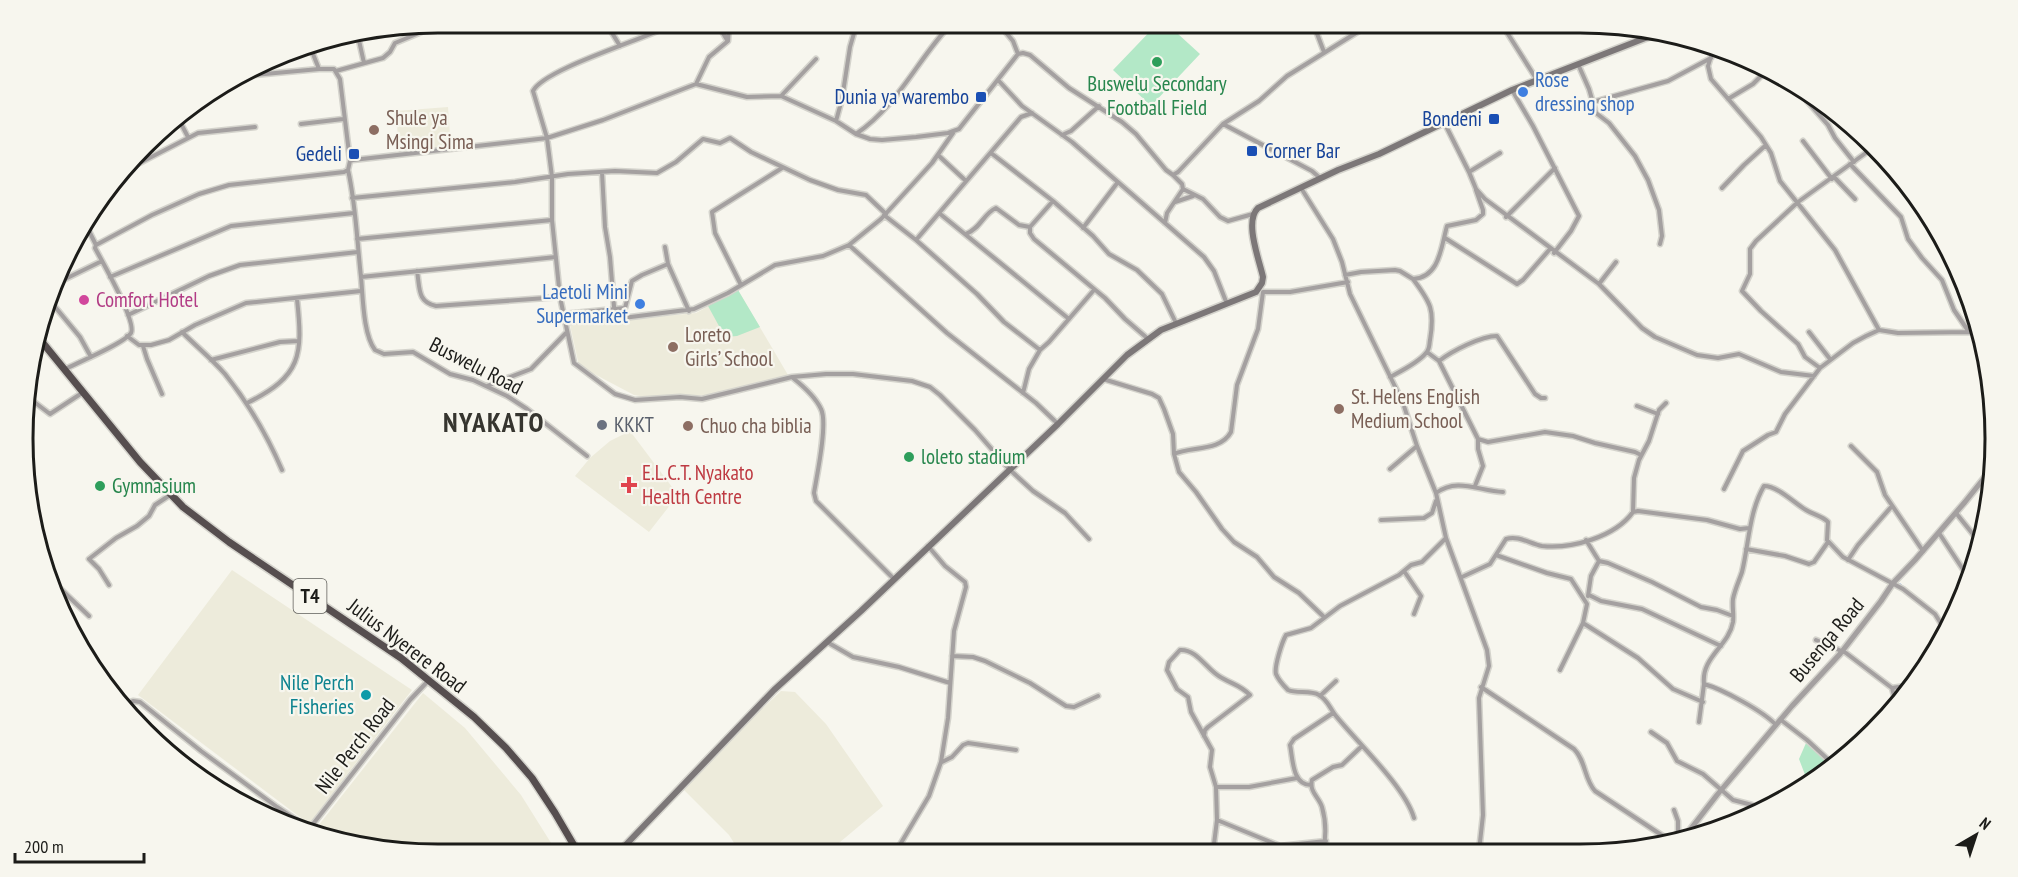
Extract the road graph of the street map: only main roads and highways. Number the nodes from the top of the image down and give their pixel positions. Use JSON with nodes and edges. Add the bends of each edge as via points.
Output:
{"nodes":[{"id":1,"x":1643,"y":38,"type":"edge"},
{"id":2,"x":44,"y":345,"type":"edge"},
{"id":3,"x":573,"y":844,"type":"edge"},
{"id":4,"x":627,"y":844,"type":"edge"}],
"edges":[{"from":1,"to":4,"type":"main road","via":[[1512,90],[1258,208],[1251,223],[1263,277],[1260,292],[1147,338],[774,690]]},
{"from":2,"to":3,"type":"highway","name":"Julius Nyerere Road","number":"T4","via":[[170,495],[229,542],[401,658],[474,717],[532,778]]}]}
